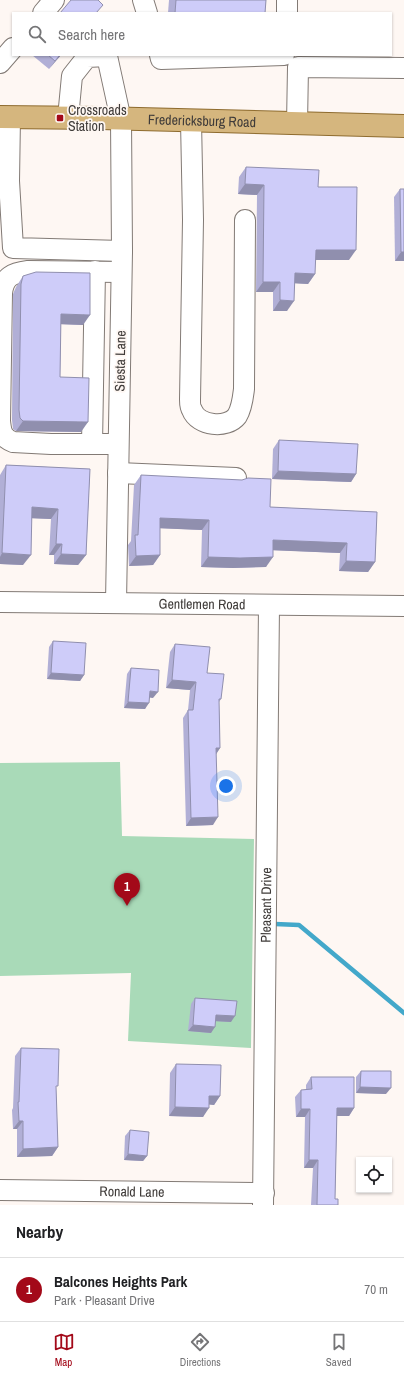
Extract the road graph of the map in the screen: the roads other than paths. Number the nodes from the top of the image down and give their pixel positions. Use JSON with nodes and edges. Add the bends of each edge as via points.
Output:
{"nodes":[{"id":1,"x":54,"y":0,"type":"edge"},
{"id":2,"x":143,"y":0,"type":"edge"},
{"id":3,"x":287,"y":0,"type":"edge"},
{"id":4,"x":44,"y":12,"type":"edge"},
{"id":5,"x":147,"y":12,"type":"edge"},
{"id":6,"x":287,"y":12,"type":"edge"},
{"id":7,"x":12,"y":49,"type":"edge"},
{"id":8,"x":160,"y":56,"type":"edge"},
{"id":9,"x":290,"y":59,"type":"edge"},
{"id":10,"x":0,"y":63,"type":"edge"},
{"id":11,"x":404,"y":68,"type":"edge"},
{"id":12,"x":5,"y":117,"type":"edge"},
{"id":13,"x":68,"y":118,"type":"junction"},
{"id":14,"x":121,"y":120,"type":"junction"},
{"id":15,"x":191,"y":121,"type":"junction"},
{"id":16,"x":297,"y":124,"type":"junction"},
{"id":17,"x":404,"y":126,"type":"edge"},
{"id":18,"x":4,"y":181,"type":"edge"},
{"id":19,"x":245,"y":220,"type":"dead end"},
{"id":20,"x":122,"y":252,"type":"junction"},
{"id":21,"x":95,"y":271,"type":"junction"},
{"id":22,"x":122,"y":272,"type":"junction"},
{"id":23,"x":92,"y":444,"type":"junction"},
{"id":24,"x":118,"y":444,"type":"junction"},
{"id":25,"x":118,"y":473,"type":"junction"},
{"id":26,"x":236,"y":478,"type":"edge"},
{"id":27,"x":0,"y":602,"type":"edge"},
{"id":28,"x":116,"y":603,"type":"junction"},
{"id":29,"x":269,"y":605,"type":"junction"},
{"id":30,"x":404,"y":606,"type":"edge"},
{"id":31,"x":0,"y":1190,"type":"edge"},
{"id":32,"x":264,"y":1199,"type":"edge"}],
"edges":[{"from":1,"to":4,"type":"street"},
{"from":2,"to":5,"type":"street"},
{"from":3,"to":6,"type":"street"},
{"from":7,"to":10,"type":"street"},
{"from":8,"to":9,"type":"street","via":[[161,59]]},
{"from":9,"to":11,"type":"street"},
{"from":9,"to":16,"type":"street"},
{"from":12,"to":13,"type":"main road","name":"Fredericksburg Road"},
{"from":12,"to":18,"type":"street"},
{"from":13,"to":14,"type":"main road","name":"Fredericksburg Road"},
{"from":13,"to":14,"type":"street","name":"Siesta Lane","via":[[72,76],[87,57],[107,56]]},
{"from":14,"to":15,"type":"main road","name":"Fredericksburg Road"},
{"from":14,"to":20,"type":"street","name":"Siesta Lane"},
{"from":15,"to":16,"type":"main road","name":"Fredericksburg Road"},
{"from":15,"to":19,"type":"street","via":[[193,220],[190,400],[196,416],[208,423],[221,424],[233,420],[242,404]]},
{"from":16,"to":17,"type":"main road","name":"Fredericksburg Road"},
{"from":18,"to":20,"type":"street","via":[[13,248]]},
{"from":20,"to":22,"type":"street","name":"Siesta Lane"},
{"from":21,"to":22,"type":"street"},
{"from":21,"to":23,"type":"street"},
{"from":21,"to":23,"type":"street","via":[[16,272],[3,284],[2,301],[0,420],[4,436],[13,442]]},
{"from":22,"to":24,"type":"street","name":"Siesta Lane"},
{"from":23,"to":24,"type":"street"},
{"from":24,"to":25,"type":"street","name":"Siesta Lane"},
{"from":25,"to":26,"type":"street"},
{"from":25,"to":28,"type":"street","name":"Siesta Lane"},
{"from":27,"to":28,"type":"street","name":"Gentlemen Road"},
{"from":28,"to":29,"type":"street","name":"Gentlemen Road"},
{"from":29,"to":30,"type":"street","name":"Gentlemen Road"},
{"from":29,"to":32,"type":"street","name":"Pleasant Drive"},
{"from":31,"to":32,"type":"street","name":"Ronald Lane"}]}
